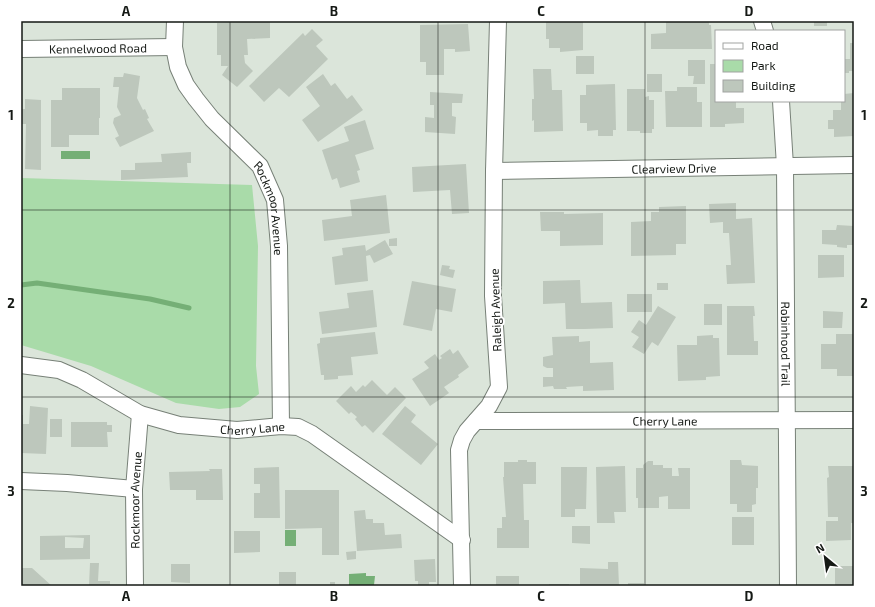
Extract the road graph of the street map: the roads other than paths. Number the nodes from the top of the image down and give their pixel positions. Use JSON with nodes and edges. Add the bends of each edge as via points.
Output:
{"nodes":[{"id":1,"x":175,"y":21,"type":"edge"},
{"id":2,"x":498,"y":21,"type":"edge"},
{"id":3,"x":174,"y":47,"type":"junction"},
{"id":4,"x":21,"y":49,"type":"edge"},
{"id":5,"x":781,"y":102,"type":"edge"},
{"id":6,"x":854,"y":165,"type":"edge"},
{"id":7,"x":785,"y":166,"type":"junction"},
{"id":8,"x":494,"y":171,"type":"junction"},
{"id":9,"x":21,"y":365,"type":"edge"},
{"id":10,"x":140,"y":414,"type":"junction"},
{"id":11,"x":786,"y":420,"type":"junction"},
{"id":12,"x":854,"y":420,"type":"edge"},
{"id":13,"x":476,"y":421,"type":"junction"},
{"id":14,"x":281,"y":426,"type":"junction"},
{"id":15,"x":21,"y":481,"type":"edge"},
{"id":16,"x":134,"y":489,"type":"junction"},
{"id":17,"x":462,"y":540,"type":"junction"},
{"id":18,"x":135,"y":586,"type":"edge"},
{"id":19,"x":462,"y":586,"type":"edge"},
{"id":20,"x":788,"y":586,"type":"edge"}],
"edges":[{"from":1,"to":3,"type":"street","name":"Rockmoor Avenue"},
{"from":2,"to":8,"type":"street","name":"Raleigh Avenue"},
{"from":3,"to":4,"type":"street","name":"Kennelwood Road"},
{"from":3,"to":14,"type":"street","name":"Rockmoor Avenue","via":[[178,67],[186,85],[212,119],[260,166],[275,200],[279,246]]},
{"from":5,"to":7,"type":"street","name":"Robinhood Trail"},
{"from":6,"to":7,"type":"street","name":"Clearview Drive"},
{"from":7,"to":8,"type":"street","name":"Clearview Drive"},
{"from":7,"to":11,"type":"street","name":"Robinhood Trail"},
{"from":8,"to":13,"type":"street","name":"Raleigh Avenue","via":[[493,296],[499,387],[489,406]]},
{"from":9,"to":10,"type":"street","name":"Cherry Lane","via":[[59,370],[82,380]]},
{"from":10,"to":14,"type":"street","name":"Cherry Lane","via":[[178,425],[237,430]]},
{"from":10,"to":16,"type":"street","name":"Rockmoor Avenue"},
{"from":11,"to":12,"type":"street","name":"Cherry Lane"},
{"from":11,"to":13,"type":"street","name":"Cherry Lane"},
{"from":11,"to":20,"type":"street","name":"Robinhood Trail"},
{"from":13,"to":17,"type":"street","name":"Raleigh Avenue","via":[[467,431],[459,450]]},
{"from":14,"to":17,"type":"street","name":"Cherry Lane","via":[[298,427],[312,434]]},
{"from":15,"to":16,"type":"street"},
{"from":16,"to":18,"type":"street","name":"Rockmoor Avenue"},
{"from":17,"to":19,"type":"street","name":"Raleigh Avenue"}]}
